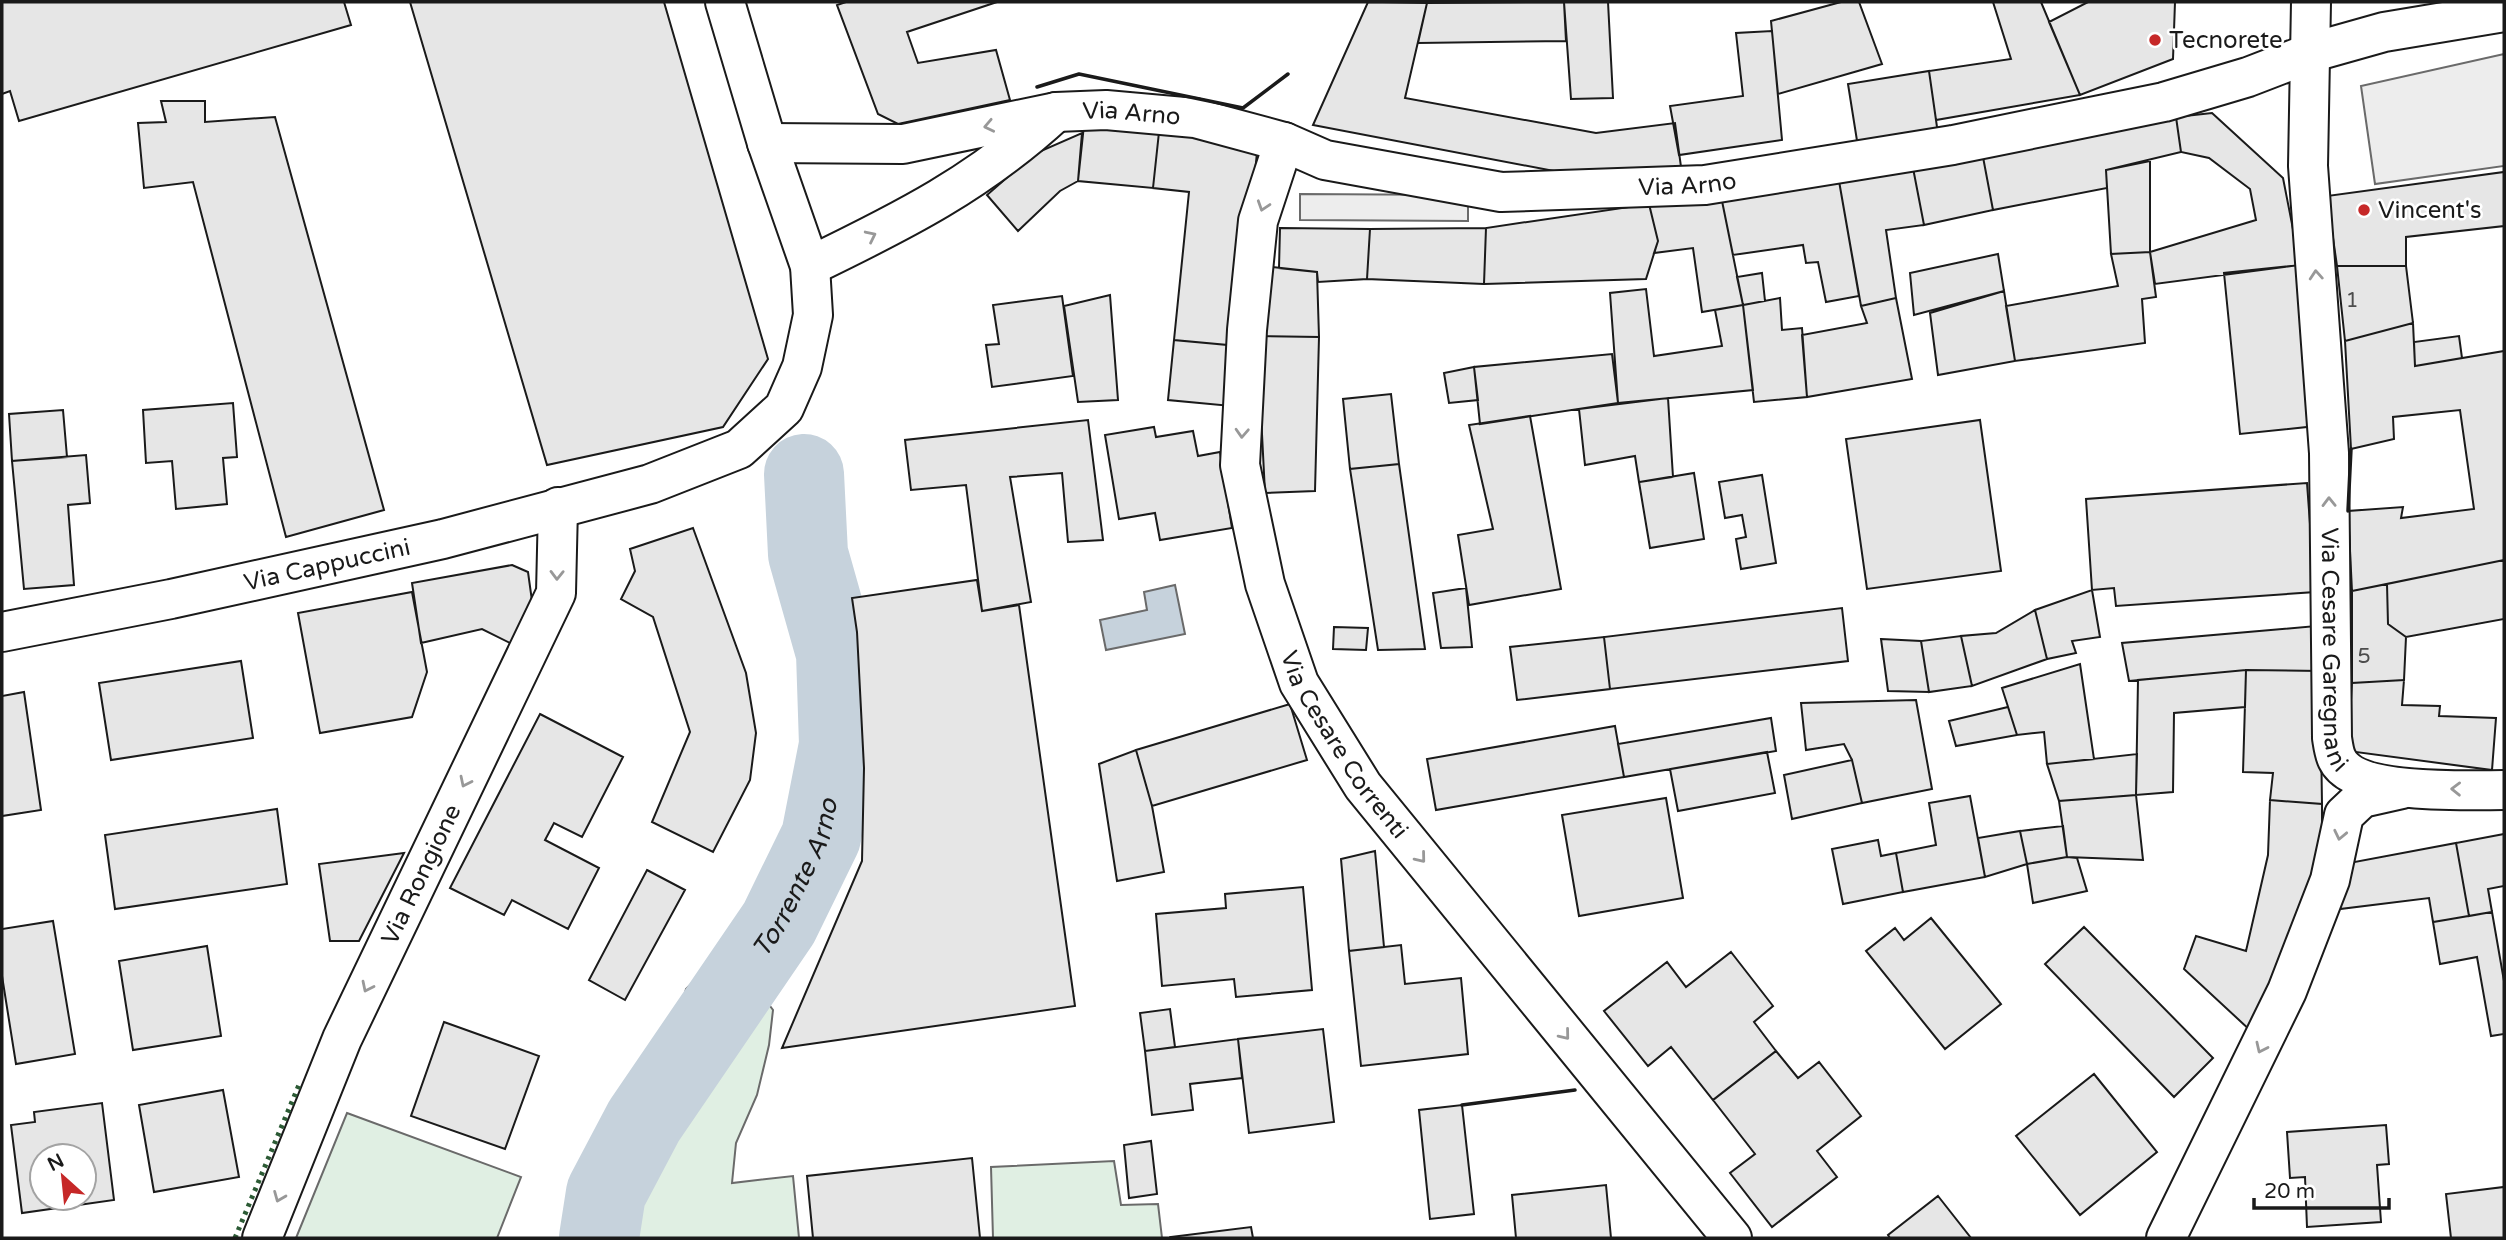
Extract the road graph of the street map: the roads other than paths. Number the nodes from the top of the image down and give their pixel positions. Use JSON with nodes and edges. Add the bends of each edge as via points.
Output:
{"nodes":[{"id":1,"x":725,"y":2,"type":"edge"},
{"id":2,"x":2312,"y":2,"type":"edge"},
{"id":3,"x":2504,"y":12,"type":"edge"},
{"id":4,"x":2313,"y":52,"type":"junction"},
{"id":5,"x":1055,"y":112,"type":"junction"},
{"id":6,"x":1284,"y":142,"type":"junction"},
{"id":7,"x":768,"y":144,"type":"junction"},
{"id":8,"x":810,"y":266,"type":"junction"},
{"id":9,"x":558,"y":507,"type":"junction"},
{"id":10,"x":2,"y":632,"type":"edge"},
{"id":11,"x":2408,"y":788,"type":"junction"},
{"id":12,"x":2504,"y":790,"type":"edge"},
{"id":13,"x":262,"y":1238,"type":"edge"},
{"id":14,"x":1732,"y":1238,"type":"edge"},
{"id":15,"x":2166,"y":1238,"type":"edge"}],
"edges":[{"from":1,"to":7,"type":"street","name":"Via Cappuccini"},
{"from":2,"to":4,"type":"street","name":"Via Cesare Garegnani"},
{"from":3,"to":4,"type":"street","name":"Via Arno","via":[[2384,32]]},
{"from":4,"to":6,"type":"street","name":"Via Arno","via":[[2164,102],[1953,145],[1705,185],[1501,192],[1325,160]]},
{"from":11,"to":4,"type":"street","name":"Via Cesare Garegnani","one_way":true,"via":[[2356,777],[2337,761],[2332,738],[2329,453],[2308,166]]},
{"from":5,"to":6,"type":"street","name":"Via Arno","via":[[1106,110],[1195,118]]},
{"from":5,"to":7,"type":"street","name":"Via Arno","one_way":true,"via":[[903,144]]},
{"from":8,"to":5,"type":"street","name":"Via Arno","one_way":true,"via":[[924,211],[1015,150]]},
{"from":6,"to":14,"type":"street","name":"Via Cesare Correnti","one_way":true,"via":[[1258,221],[1240,465],[1265,584],[1299,683],[1363,786]]},
{"from":7,"to":8,"type":"street","name":"Via Cappuccini"},
{"from":8,"to":9,"type":"street","name":"Via Cappuccini","via":[[813,315],[802,368],[784,408],[739,449],[650,484]]},
{"from":9,"to":10,"type":"street","name":"Via Cappuccini","via":[[443,539]]},
{"from":9,"to":13,"type":"street","name":"Via Rongione","one_way":true,"via":[[556,593],[342,1039]]},
{"from":12,"to":11,"type":"street","one_way":true},
{"from":11,"to":15,"type":"street","name":"Via Cesare Garegnani","one_way":true,"via":[[2362,797],[2344,815],[2330,880],[2287,991]]}]}
